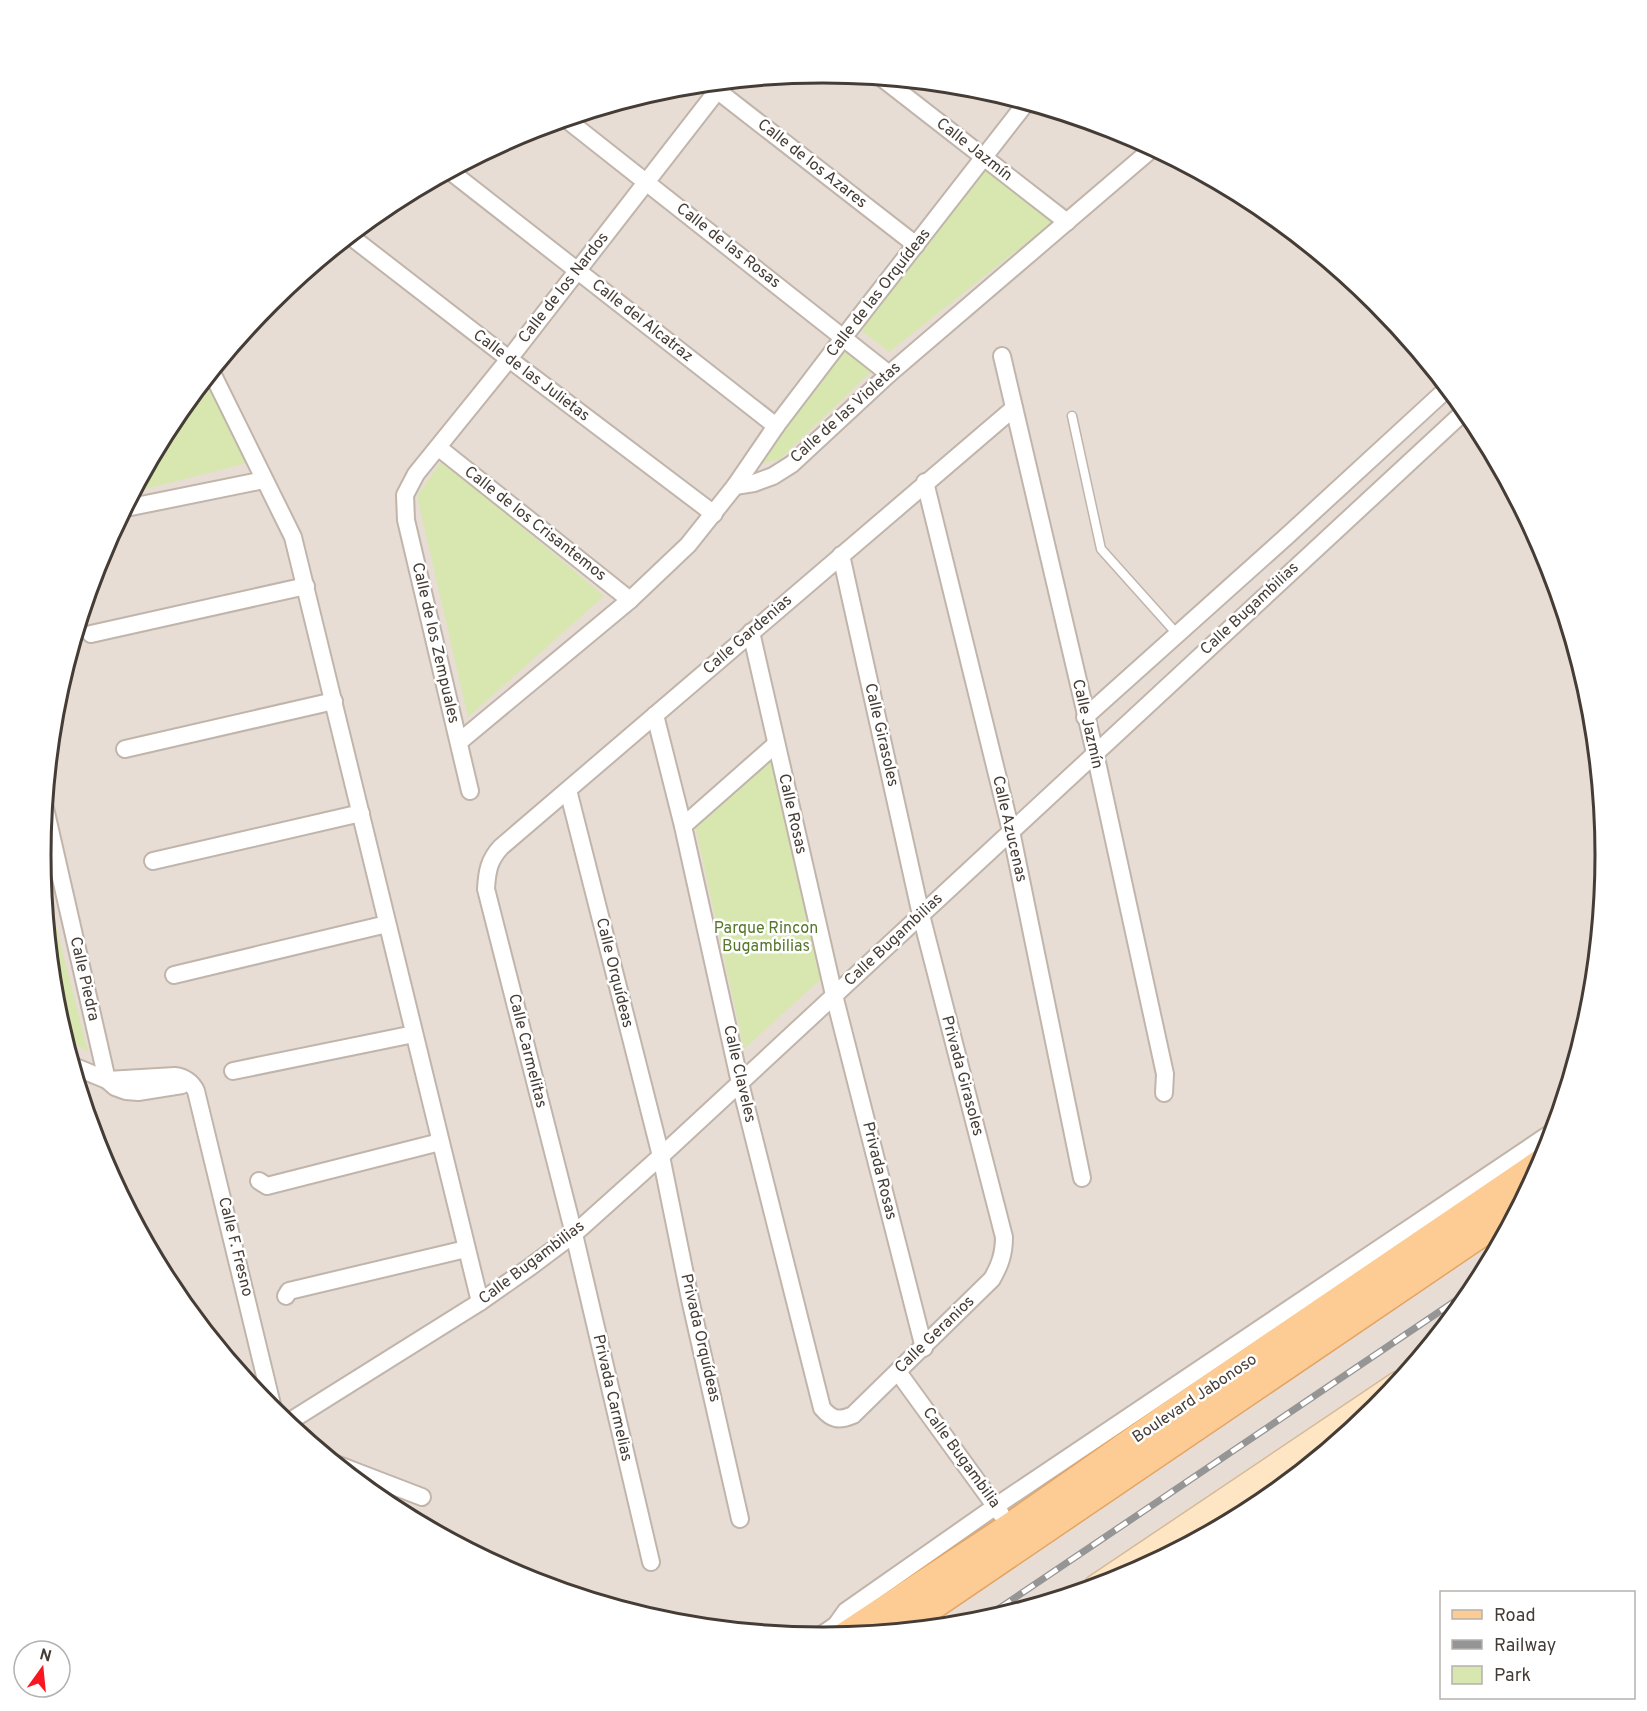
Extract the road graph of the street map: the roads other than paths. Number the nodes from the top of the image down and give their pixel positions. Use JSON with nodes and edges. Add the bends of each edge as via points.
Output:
{"nodes":[{"id":1,"x":894,"y":87,"type":"edge"},
{"id":2,"x":722,"y":90,"type":"edge"},
{"id":3,"x":713,"y":92,"type":"edge"},
{"id":4,"x":1022,"y":109,"type":"edge"},
{"id":5,"x":573,"y":125,"type":"edge"},
{"id":6,"x":1145,"y":154,"type":"edge"},
{"id":7,"x":984,"y":157,"type":"junction"},
{"id":8,"x":456,"y":176,"type":"edge"},
{"id":9,"x":646,"y":182,"type":"junction"},
{"id":10,"x":1066,"y":222,"type":"junction"},
{"id":11,"x":356,"y":241,"type":"edge"},
{"id":12,"x":916,"y":245,"type":"junction"},
{"id":13,"x":578,"y":271,"type":"junction"},
{"id":14,"x":843,"y":338,"type":"junction"},
{"id":15,"x":1002,"y":356,"type":"dead end"},
{"id":16,"x":509,"y":359,"type":"junction"},
{"id":17,"x":889,"y":374,"type":"junction"},
{"id":18,"x":215,"y":380,"type":"edge"},
{"id":19,"x":1442,"y":393,"type":"edge"},
{"id":20,"x":1014,"y":408,"type":"junction"},
{"id":21,"x":1072,"y":416,"type":"dead end"},
{"id":22,"x":1459,"y":416,"type":"edge"},
{"id":23,"x":776,"y":426,"type":"junction"},
{"id":24,"x":439,"y":448,"type":"junction"},
{"id":25,"x":264,"y":480,"type":"junction"},
{"id":26,"x":926,"y":483,"type":"junction"},
{"id":27,"x":735,"y":486,"type":"junction"},
{"id":28,"x":405,"y":495,"type":"joint"},
{"id":29,"x":135,"y":506,"type":"edge"},
{"id":30,"x":714,"y":514,"type":"junction"},
{"id":31,"x":1287,"y":536,"type":"junction"},
{"id":32,"x":841,"y":555,"type":"junction"},
{"id":33,"x":1303,"y":560,"type":"junction"},
{"id":34,"x":306,"y":586,"type":"junction"},
{"id":35,"x":630,"y":600,"type":"junction"},
{"id":36,"x":752,"y":632,"type":"junction"},
{"id":37,"x":91,"y":634,"type":"dead end"},
{"id":38,"x":1178,"y":635,"type":"junction"},
{"id":39,"x":334,"y":701,"type":"junction"},
{"id":40,"x":655,"y":715,"type":"junction"},
{"id":41,"x":1085,"y":717,"type":"junction"},
{"id":42,"x":459,"y":742,"type":"junction"},
{"id":43,"x":776,"y":744,"type":"junction"},
{"id":44,"x":125,"y":749,"type":"dead end"},
{"id":45,"x":1095,"y":753,"type":"junction"},
{"id":46,"x":470,"y":790,"type":"dead end"},
{"id":47,"x":568,"y":790,"type":"junction"},
{"id":48,"x":361,"y":813,"type":"junction"},
{"id":49,"x":683,"y":826,"type":"junction"},
{"id":50,"x":1011,"y":831,"type":"junction"},
{"id":51,"x":52,"y":838,"type":"edge"},
{"id":52,"x":153,"y":861,"type":"dead end"},
{"id":53,"x":488,"y":867,"type":"joint"},
{"id":54,"x":921,"y":915,"type":"junction"},
{"id":55,"x":387,"y":924,"type":"junction"},
{"id":56,"x":174,"y":975,"type":"dead end"},
{"id":57,"x":834,"y":995,"type":"junction"},
{"id":58,"x":414,"y":1034,"type":"junction"},
{"id":59,"x":81,"y":1069,"type":"edge"},
{"id":60,"x":233,"y":1071,"type":"dead end"},
{"id":61,"x":107,"y":1080,"type":"junction"},
{"id":62,"x":740,"y":1083,"type":"junction"},
{"id":63,"x":1164,"y":1093,"type":"dead end"},
{"id":64,"x":1541,"y":1140,"type":"edge"},
{"id":65,"x":440,"y":1142,"type":"junction"},
{"id":66,"x":661,"y":1156,"type":"junction"},
{"id":67,"x":1528,"y":1171,"type":"edge"},
{"id":68,"x":1082,"y":1178,"type":"dead end"},
{"id":69,"x":259,"y":1181,"type":"dead end"},
{"id":70,"x":1506,"y":1216,"type":"edge"},
{"id":71,"x":574,"y":1234,"type":"junction"},
{"id":72,"x":1004,"y":1237,"type":"joint"},
{"id":73,"x":468,"y":1257,"type":"junction"},
{"id":74,"x":286,"y":1296,"type":"dead end"},
{"id":75,"x":480,"y":1302,"type":"junction"},
{"id":76,"x":1261,"y":1341,"type":"junction"},
{"id":77,"x":924,"y":1348,"type":"junction"},
{"id":78,"x":898,"y":1372,"type":"junction"},
{"id":79,"x":269,"y":1394,"type":"edge"},
{"id":80,"x":1367,"y":1405,"type":"edge"},
{"id":81,"x":295,"y":1418,"type":"edge"},
{"id":82,"x":843,"y":1419,"type":"joint"},
{"id":83,"x":360,"y":1473,"type":"edge"},
{"id":84,"x":422,"y":1497,"type":"dead end"},
{"id":85,"x":740,"y":1520,"type":"dead end"},
{"id":86,"x":1009,"y":1526,"type":"junction"},
{"id":87,"x":651,"y":1562,"type":"dead end"},
{"id":88,"x":1131,"y":1564,"type":"edge"},
{"id":89,"x":885,"y":1611,"type":"edge"},
{"id":90,"x":851,"y":1627,"type":"edge"}],
"edges":[{"from":1,"to":7,"type":"street","name":"Calle Jazmín"},
{"from":2,"to":12,"type":"street","name":"Calle de los Azares"},
{"from":3,"to":9,"type":"street","name":"Calle de los Nardos"},
{"from":4,"to":7,"type":"street","name":"Calle de las Orquídeas"},
{"from":5,"to":9,"type":"street","name":"Calle de las Rosas"},
{"from":6,"to":10,"type":"street","name":"Calle de las Violetas"},
{"from":7,"to":10,"type":"street","name":"Calle Jazmín"},
{"from":7,"to":12,"type":"street","name":"Calle de las Orquídeas"},
{"from":8,"to":13,"type":"street","name":"Calle del Alcatraz"},
{"from":9,"to":13,"type":"street","name":"Calle de los Nardos"},
{"from":9,"to":14,"type":"street","name":"Calle de las Rosas"},
{"from":10,"to":17,"type":"street","name":"Calle de las Violetas"},
{"from":11,"to":16,"type":"street","name":"Calle de las Julietas"},
{"from":12,"to":14,"type":"street","name":"Calle de las Orquídeas"},
{"from":13,"to":16,"type":"street","name":"Calle de los Nardos"},
{"from":13,"to":23,"type":"street","name":"Calle del Alcatraz"},
{"from":14,"to":17,"type":"street","name":"Calle de las Rosas"},
{"from":14,"to":23,"type":"street","name":"Calle de las Orquídeas"},
{"from":15,"to":20,"type":"street","name":"Calle Jazmín"},
{"from":16,"to":24,"type":"street","name":"Calle de los Nardos"},
{"from":16,"to":30,"type":"street","name":"Calle de las Julietas"},
{"from":17,"to":27,"type":"street","name":"Calle de las Violetas","via":[[792,464],[773,476]]},
{"from":18,"to":25,"type":"street"},
{"from":19,"to":31,"type":"street","name":"Calle Bugambilias"},
{"from":20,"to":26,"type":"street","name":"Calle Gardenias"},
{"from":20,"to":41,"type":"street","name":"Calle Jazmín"},
{"from":21,"to":38,"type":"lane","via":[[1101,549]]},
{"from":22,"to":33,"type":"street","name":"Calle Bugambilias"},
{"from":23,"to":27,"type":"street","name":"Calle de las Orquídeas"},
{"from":24,"to":28,"type":"street","name":"Calle de los Nardos","via":[[416,474]]},
{"from":24,"to":35,"type":"street","name":"Calle de los Crisantemos"},
{"from":25,"to":29,"type":"street"},
{"from":25,"to":34,"type":"street","via":[[293,537]]},
{"from":26,"to":32,"type":"street","name":"Calle Gardenias"},
{"from":26,"to":50,"type":"street","name":"Calle Azucenas"},
{"from":27,"to":30,"type":"street"},
{"from":28,"to":42,"type":"street","name":"Calle de los Zempuales","via":[[406,520]]},
{"from":30,"to":35,"type":"street","via":[[688,545]]},
{"from":31,"to":33,"type":"street"},
{"from":31,"to":38,"type":"street","name":"Calle Bugambilias"},
{"from":32,"to":36,"type":"street","name":"Calle Gardenias"},
{"from":32,"to":54,"type":"street","name":"Calle Girasoles"},
{"from":33,"to":45,"type":"street","name":"Calle Bugambilias"},
{"from":34,"to":37,"type":"street"},
{"from":34,"to":39,"type":"street"},
{"from":35,"to":42,"type":"street"},
{"from":36,"to":40,"type":"street","name":"Calle Gardenias"},
{"from":36,"to":43,"type":"street","name":"Calle Rosas"},
{"from":38,"to":41,"type":"street","name":"Calle Bugambilias"},
{"from":39,"to":44,"type":"street"},
{"from":39,"to":48,"type":"street"},
{"from":40,"to":47,"type":"street","name":"Calle Gardenias"},
{"from":40,"to":49,"type":"street","name":"Calle Claveles"},
{"from":41,"to":45,"type":"street","name":"Calle Jazmín"},
{"from":42,"to":46,"type":"street","name":"Calle de los Zempuales"},
{"from":43,"to":49,"type":"street"},
{"from":43,"to":57,"type":"street","name":"Calle Rosas"},
{"from":45,"to":50,"type":"street","name":"Calle Bugambilias"},
{"from":45,"to":63,"type":"street","name":"Calle Jazmín","via":[[1165,1074]]},
{"from":47,"to":53,"type":"street","name":"Calle Gardenias","via":[[501,847]]},
{"from":47,"to":66,"type":"street","name":"Calle Orquídeas"},
{"from":48,"to":52,"type":"street"},
{"from":48,"to":55,"type":"street"},
{"from":49,"to":62,"type":"street","name":"Calle Claveles"},
{"from":50,"to":54,"type":"street","name":"Calle Bugambilias"},
{"from":50,"to":68,"type":"street","name":"Calle Azucenas"},
{"from":51,"to":61,"type":"street","name":"Calle Piedra"},
{"from":53,"to":71,"type":"street","name":"Calle Carmelitas","via":[[486,889]]},
{"from":54,"to":57,"type":"street","name":"Calle Bugambilias"},
{"from":54,"to":72,"type":"street","name":"Privada Girasoles"},
{"from":55,"to":56,"type":"street"},
{"from":55,"to":58,"type":"street"},
{"from":57,"to":62,"type":"street","name":"Calle Bugambilias"},
{"from":57,"to":77,"type":"street","name":"Privada Rosas"},
{"from":58,"to":60,"type":"street"},
{"from":58,"to":65,"type":"street"},
{"from":59,"to":61,"type":"street"},
{"from":61,"to":79,"type":"street","name":"Calle F. Fresno","via":[[175,1076],[192,1083]]},
{"from":62,"to":66,"type":"street","name":"Calle Bugambilias"},
{"from":62,"to":82,"type":"street","name":"Calle Claveles","via":[[822,1408],[829,1416]]},
{"from":64,"to":76,"type":"street"},
{"from":65,"to":69,"type":"street","via":[[267,1186]]},
{"from":65,"to":73,"type":"street"},
{"from":66,"to":71,"type":"street","name":"Calle Bugambilias"},
{"from":66,"to":85,"type":"street","name":"Privada Orquídeas"},
{"from":67,"to":76,"type":"main road","name":"Boulevard Jabonoso"},
{"from":70,"to":86,"type":"main road","name":"Boulevard Jabonoso"},
{"from":71,"to":75,"type":"street","name":"Calle Bugambilias"},
{"from":71,"to":87,"type":"street","name":"Privada Carmelias"},
{"from":72,"to":77,"type":"street","name":"Calle Geranios","via":[[1000,1266],[992,1279]]},
{"from":73,"to":74,"type":"street","via":[[289,1291]]},
{"from":73,"to":75,"type":"street"},
{"from":75,"to":81,"type":"street","name":"Calle Bugambilias"},
{"from":76,"to":86,"type":"main road","name":"Boulevard Jabonoso","via":[[1163,1420],[1062,1476]]},
{"from":77,"to":78,"type":"street","name":"Calle Geranios"},
{"from":78,"to":82,"type":"street","name":"Calle Geranios","via":[[853,1415]]},
{"from":78,"to":86,"type":"street","name":"Calle Bugambilia"},
{"from":80,"to":88,"type":"main road"},
{"from":83,"to":84,"type":"street"},
{"from":86,"to":89,"type":"main road","name":"Boulevard Jabonoso"},
{"from":86,"to":89,"type":"street"},
{"from":89,"to":90,"type":"main road","name":"Boulevard Jabonoso"}]}
